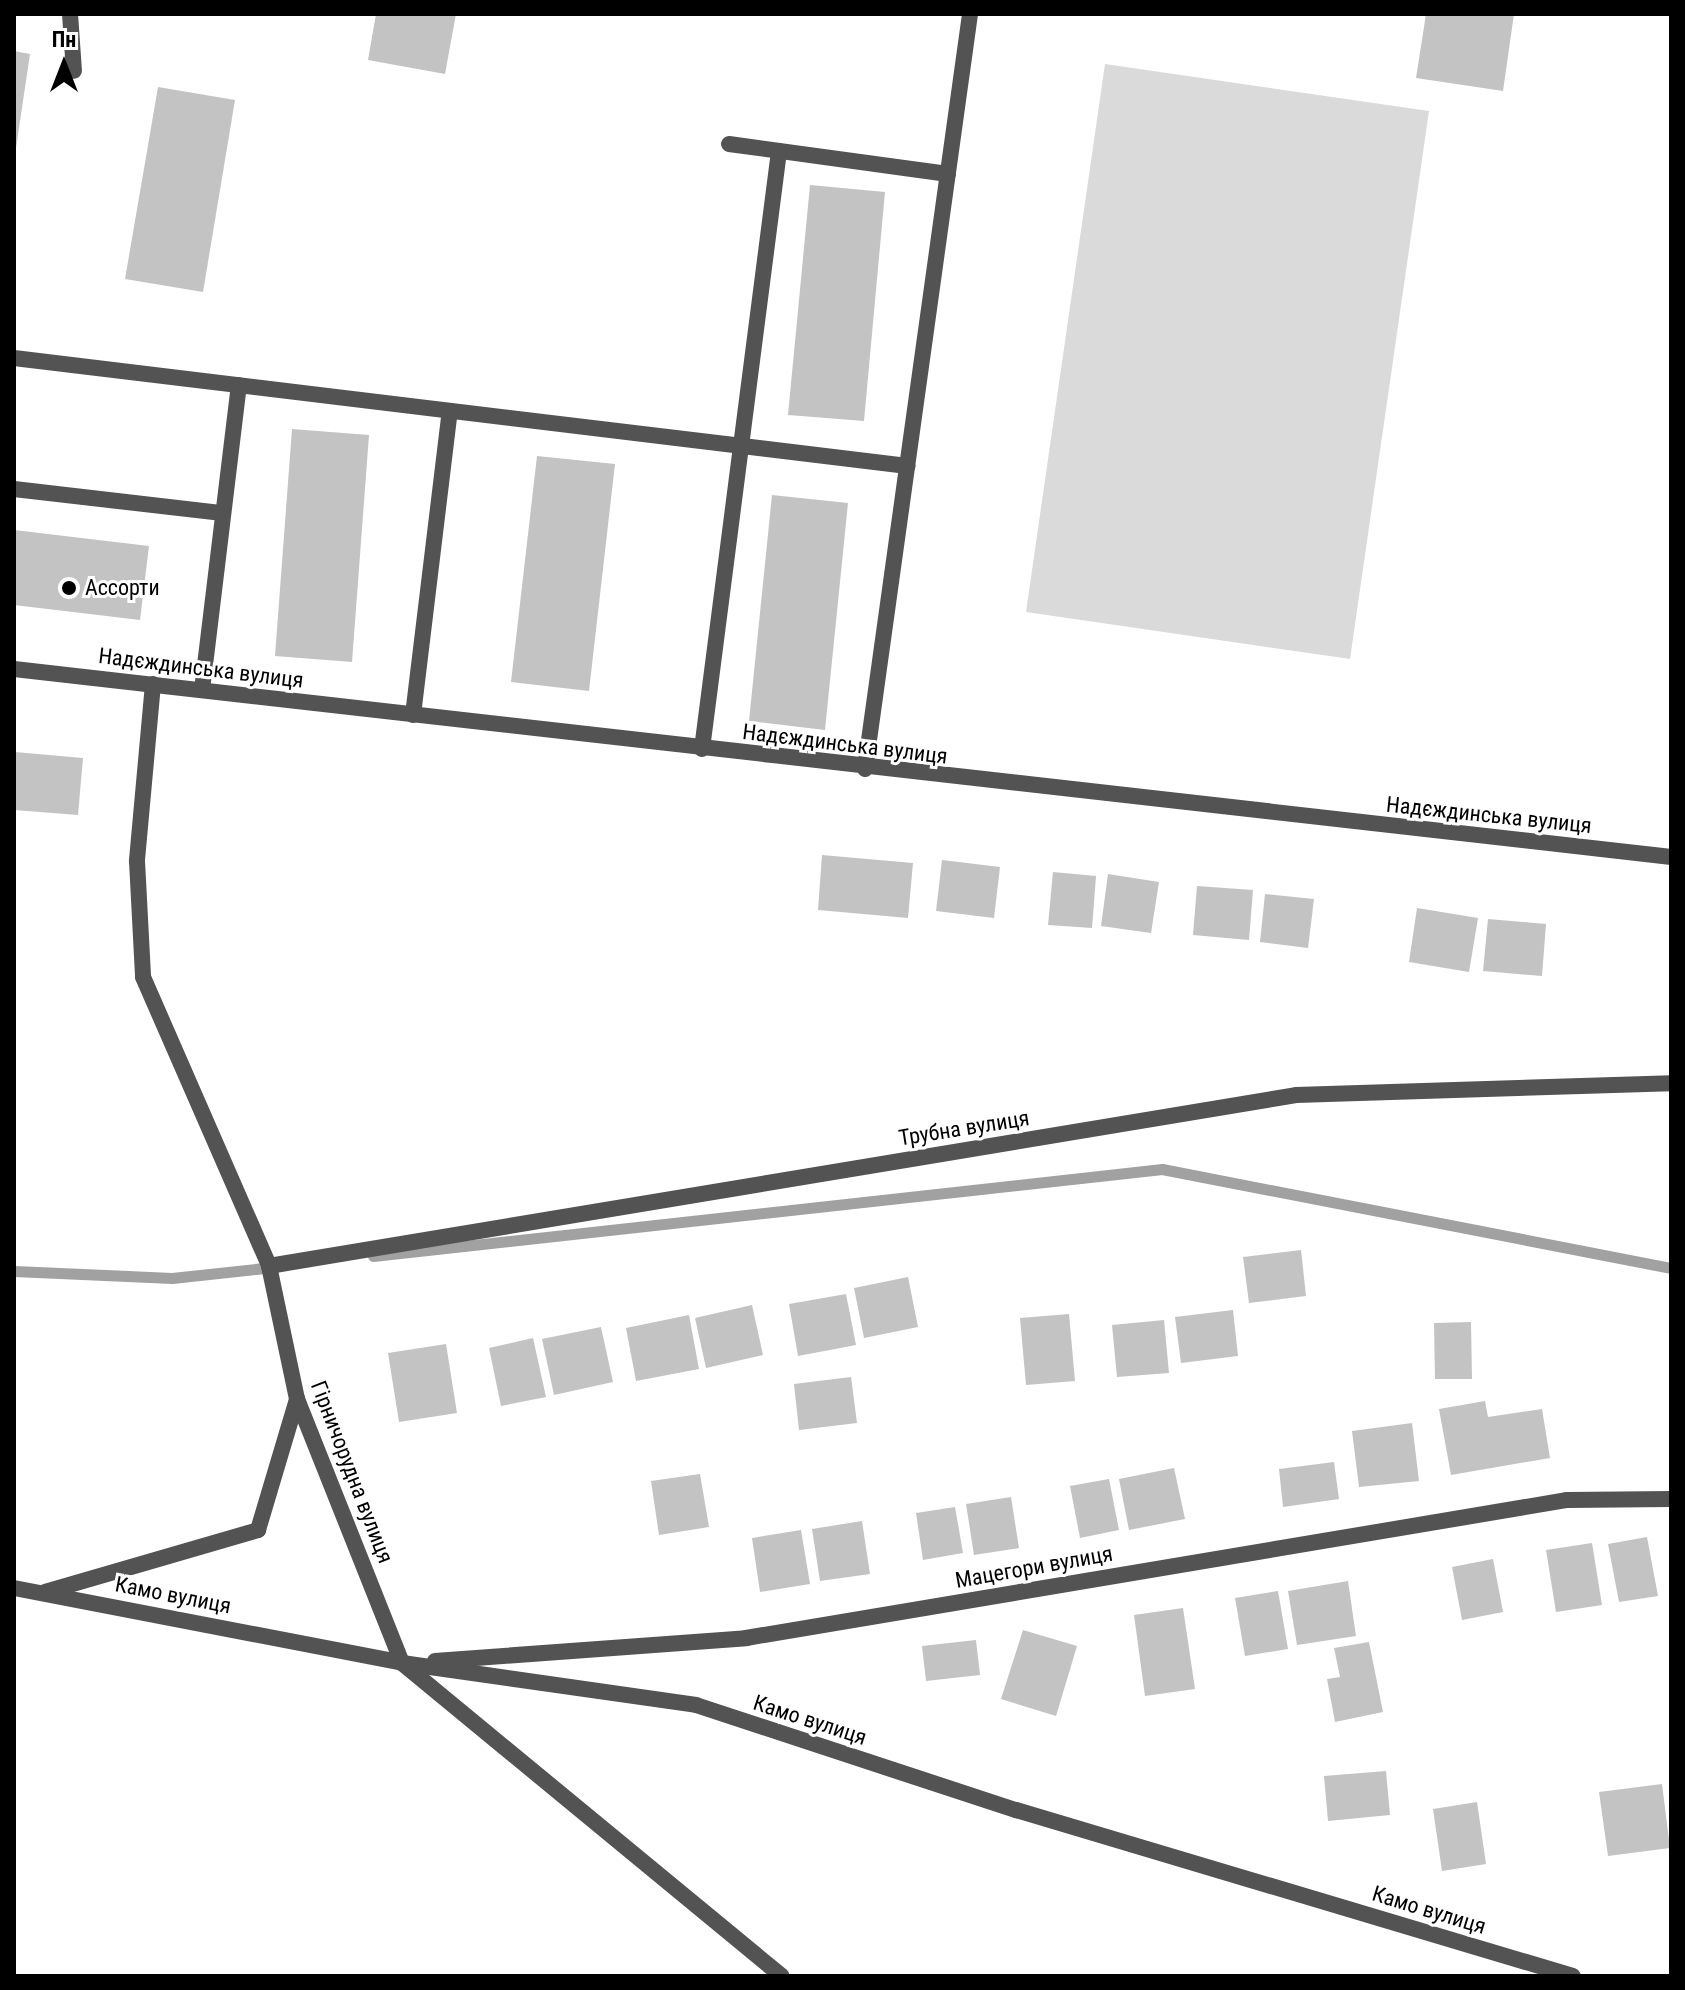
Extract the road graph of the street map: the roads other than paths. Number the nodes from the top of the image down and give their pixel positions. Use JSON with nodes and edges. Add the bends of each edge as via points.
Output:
{"nodes":[{"id":1,"x":70,"y":14,"type":"edge"},
{"id":2,"x":970,"y":14,"type":"edge"},
{"id":3,"x":74,"y":71,"type":"dead end"},
{"id":4,"x":729,"y":144,"type":"dead end"},
{"id":5,"x":779,"y":151,"type":"junction"},
{"id":6,"x":948,"y":174,"type":"junction"},
{"id":7,"x":14,"y":358,"type":"edge"},
{"id":8,"x":239,"y":385,"type":"junction"},
{"id":9,"x":450,"y":411,"type":"junction"},
{"id":10,"x":742,"y":446,"type":"junction"},
{"id":11,"x":908,"y":466,"type":"junction"},
{"id":12,"x":14,"y":489,"type":"edge"},
{"id":13,"x":223,"y":513,"type":"junction"},
{"id":14,"x":14,"y":669,"type":"edge"},
{"id":15,"x":153,"y":684,"type":"junction"},
{"id":16,"x":202,"y":690,"type":"junction"},
{"id":17,"x":413,"y":715,"type":"junction"},
{"id":18,"x":702,"y":749,"type":"junction"},
{"id":19,"x":865,"y":769,"type":"junction"},
{"id":20,"x":1671,"y":857,"type":"edge"},
{"id":21,"x":1671,"y":1083,"type":"edge"},
{"id":22,"x":269,"y":1266,"type":"junction"},
{"id":23,"x":297,"y":1399,"type":"junction"},
{"id":24,"x":1671,"y":1499,"type":"edge"},
{"id":25,"x":14,"y":1588,"type":"edge"},
{"id":26,"x":45,"y":1592,"type":"junction"},
{"id":27,"x":402,"y":1663,"type":"junction"},
{"id":28,"x":782,"y":1976,"type":"edge"},
{"id":29,"x":1573,"y":1976,"type":"edge"}],
"edges":[{"from":1,"to":3,"type":"street"},
{"from":2,"to":6,"type":"street"},
{"from":4,"to":5,"type":"street"},
{"from":5,"to":6,"type":"street"},
{"from":5,"to":10,"type":"street"},
{"from":6,"to":11,"type":"street"},
{"from":7,"to":8,"type":"street"},
{"from":8,"to":9,"type":"street"},
{"from":8,"to":13,"type":"street"},
{"from":9,"to":10,"type":"street"},
{"from":9,"to":17,"type":"street"},
{"from":10,"to":11,"type":"street"},
{"from":10,"to":18,"type":"street"},
{"from":11,"to":19,"type":"street"},
{"from":12,"to":13,"type":"street"},
{"from":13,"to":16,"type":"street"},
{"from":14,"to":15,"type":"street","name":"Надєждинська вулиця"},
{"from":15,"to":16,"type":"street","name":"Надєждинська вулиця"},
{"from":15,"to":22,"type":"street","name":"Гірничорудна вулиця","via":[[137,861],[143,977]]},
{"from":16,"to":17,"type":"street","name":"Надєждинська вулиця"},
{"from":17,"to":18,"type":"street","name":"Надєждинська вулиця"},
{"from":18,"to":19,"type":"street","name":"Надєждинська вулиця"},
{"from":19,"to":20,"type":"street","name":"Надєждинська вулиця"},
{"from":21,"to":22,"type":"street","name":"Трубна вулиця","via":[[1296,1095]]},
{"from":22,"to":23,"type":"street","name":"Гірничорудна вулиця"},
{"from":23,"to":26,"type":"street","via":[[258,1530]]},
{"from":23,"to":27,"type":"street","name":"Гірничорудна вулиця"},
{"from":24,"to":27,"type":"street","name":"Мацегори вулиця","via":[[1567,1500],[746,1638]]},
{"from":25,"to":26,"type":"street","name":"Камо вулиця"},
{"from":26,"to":27,"type":"street","name":"Камо вулиця"},
{"from":27,"to":28,"type":"street","name":"Гірничорудна вулиця"},
{"from":27,"to":29,"type":"street","name":"Камо вулиця","via":[[696,1705],[1016,1810]]}]}
